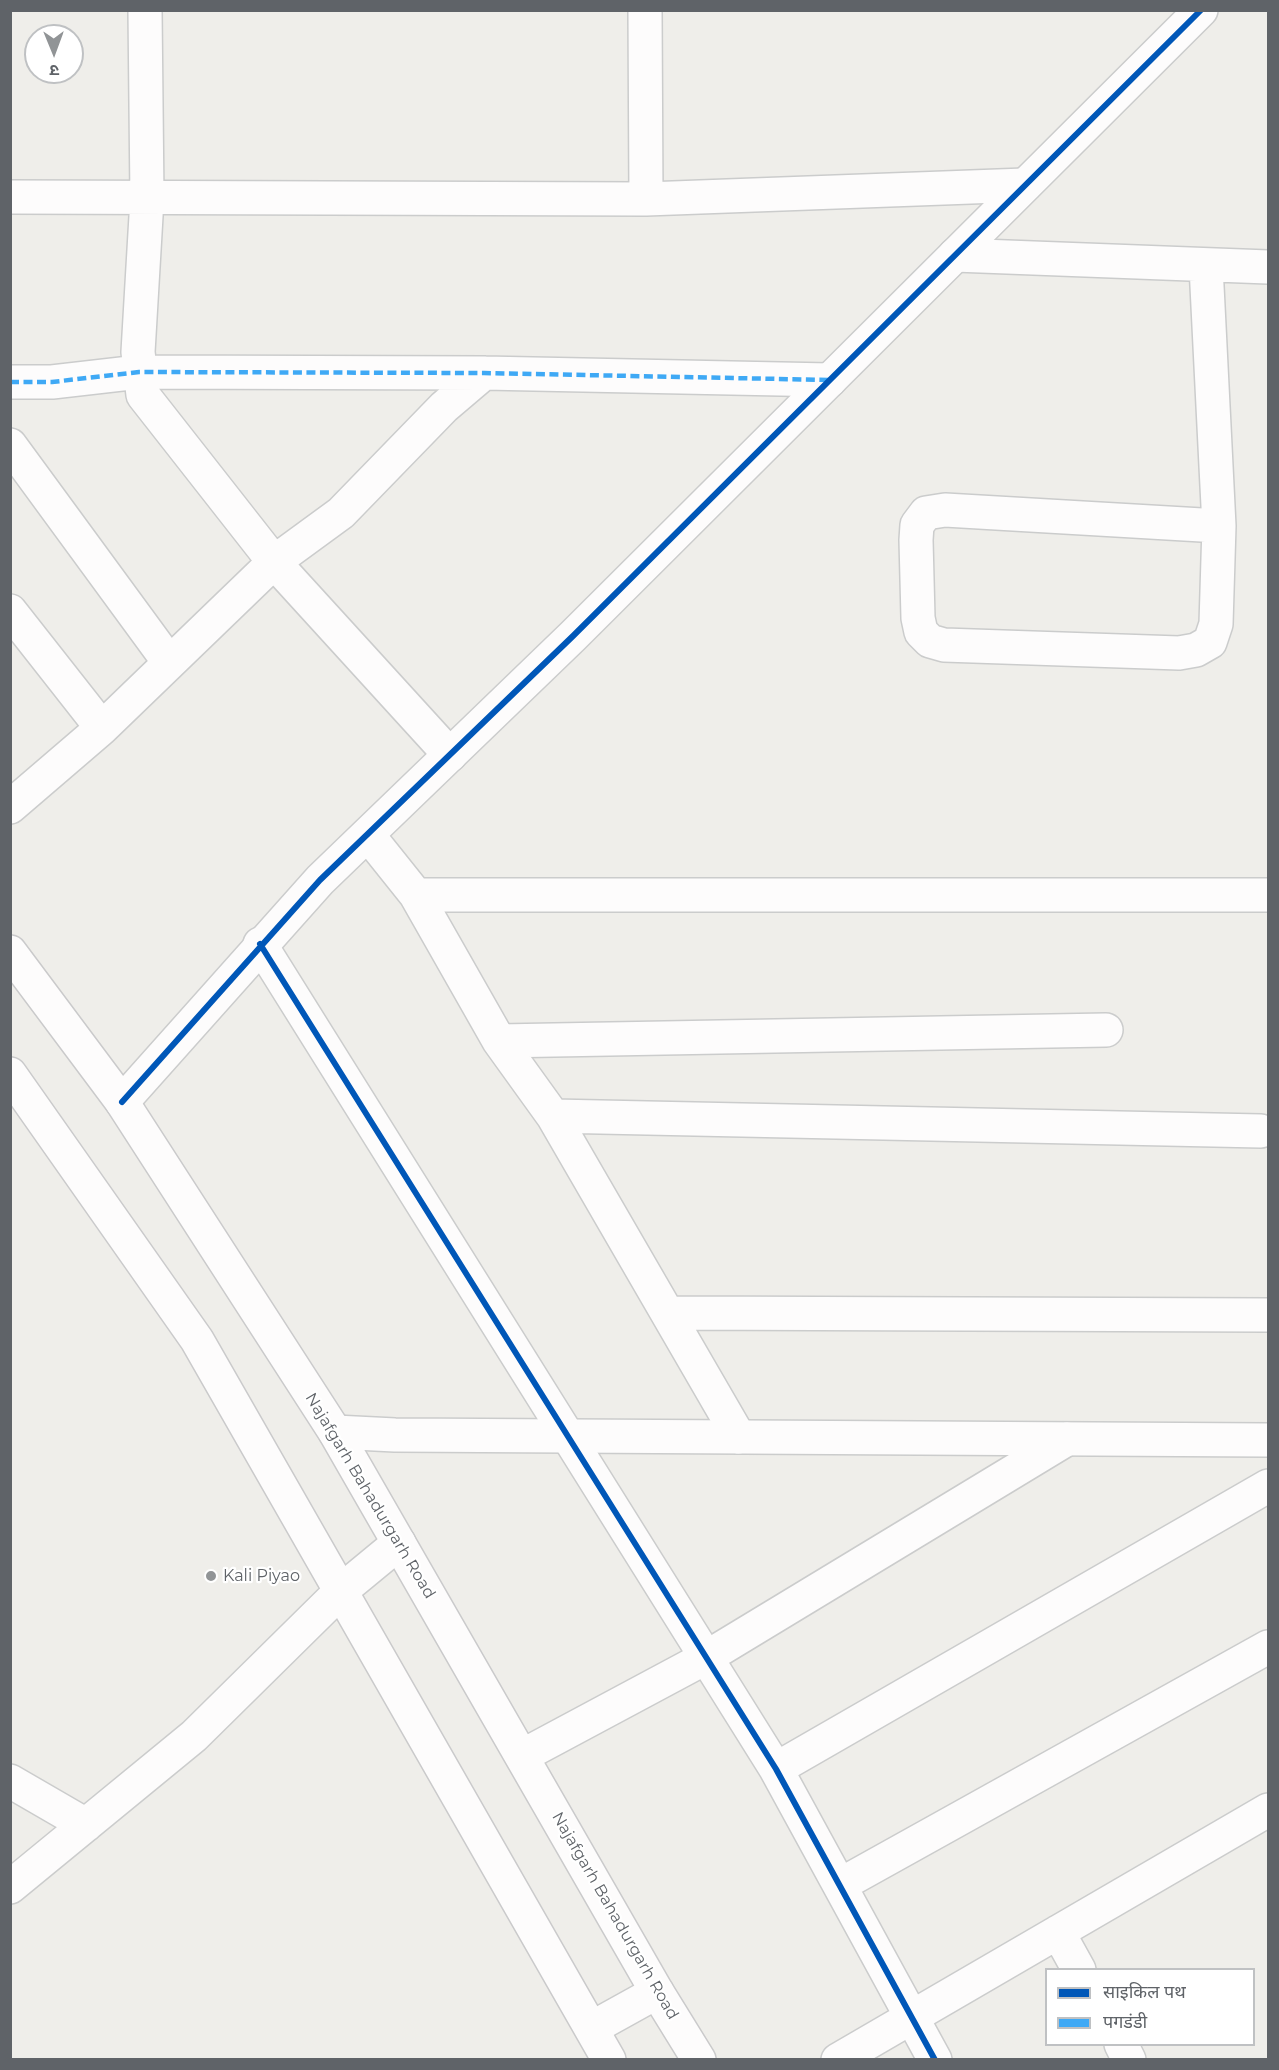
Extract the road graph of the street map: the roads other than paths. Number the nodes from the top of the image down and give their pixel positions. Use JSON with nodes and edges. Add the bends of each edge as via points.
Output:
{"nodes":[{"id":1,"x":145,"y":10,"type":"edge"},
{"id":2,"x":645,"y":10,"type":"edge"},
{"id":3,"x":1201,"y":10,"type":"edge"},
{"id":4,"x":1025,"y":185,"type":"junction"},
{"id":5,"x":10,"y":197,"type":"edge"},
{"id":6,"x":147,"y":199,"type":"junction"},
{"id":7,"x":646,"y":199,"type":"junction"},
{"id":8,"x":955,"y":255,"type":"junction"},
{"id":9,"x":1206,"y":266,"type":"junction"},
{"id":10,"x":1269,"y":267,"type":"edge"},
{"id":11,"x":140,"y":372,"type":"junction"},
{"id":12,"x":484,"y":373,"type":"junction"},
{"id":13,"x":830,"y":380,"type":"junction"},
{"id":14,"x":10,"y":382,"type":"edge"},
{"id":15,"x":10,"y":445,"type":"edge"},
{"id":16,"x":1218,"y":526,"type":"junction"},
{"id":17,"x":274,"y":562,"type":"junction"},
{"id":18,"x":10,"y":611,"type":"edge"},
{"id":19,"x":169,"y":662,"type":"junction"},
{"id":20,"x":102,"y":728,"type":"junction"},
{"id":21,"x":450,"y":755,"type":"junction"},
{"id":22,"x":10,"y":807,"type":"edge"},
{"id":23,"x":368,"y":835,"type":"junction"},
{"id":24,"x":416,"y":895,"type":"junction"},
{"id":25,"x":1269,"y":895,"type":"edge"},
{"id":26,"x":260,"y":944,"type":"junction"},
{"id":27,"x":12,"y":955,"type":"edge"},
{"id":28,"x":1106,"y":1029,"type":"dead end"},
{"id":29,"x":499,"y":1041,"type":"junction"},
{"id":30,"x":10,"y":1074,"type":"edge"},
{"id":31,"x":122,"y":1102,"type":"junction"},
{"id":32,"x":553,"y":1116,"type":"junction"},
{"id":33,"x":1261,"y":1131,"type":"dead end"},
{"id":34,"x":668,"y":1313,"type":"junction"},
{"id":35,"x":1269,"y":1315,"type":"edge"},
{"id":36,"x":335,"y":1432,"type":"junction"},
{"id":37,"x":570,"y":1436,"type":"junction"},
{"id":38,"x":739,"y":1437,"type":"junction"},
{"id":39,"x":1066,"y":1439,"type":"junction"},
{"id":40,"x":1269,"y":1440,"type":"edge"},
{"id":41,"x":1269,"y":1486,"type":"edge"},
{"id":42,"x":399,"y":1543,"type":"junction"},
{"id":43,"x":342,"y":1590,"type":"junction"},
{"id":44,"x":1269,"y":1647,"type":"edge"},
{"id":45,"x":707,"y":1657,"type":"junction"},
{"id":46,"x":522,"y":1756,"type":"junction"},
{"id":47,"x":776,"y":1769,"type":"junction"},
{"id":48,"x":10,"y":1781,"type":"edge"},
{"id":49,"x":1269,"y":1810,"type":"edge"},
{"id":50,"x":87,"y":1825,"type":"junction"},
{"id":51,"x":840,"y":1885,"type":"junction"},
{"id":52,"x":10,"y":1887,"type":"edge"},
{"id":53,"x":1058,"y":1932,"type":"junction"},
{"id":54,"x":1078,"y":1968,"type":"edge"},
{"id":55,"x":657,"y":1992,"type":"junction"},
{"id":56,"x":910,"y":2017,"type":"junction"},
{"id":57,"x":592,"y":2028,"type":"junction"},
{"id":58,"x":1122,"y":2046,"type":"edge"},
{"id":59,"x":609,"y":2060,"type":"edge"},
{"id":60,"x":699,"y":2060,"type":"edge"},
{"id":61,"x":838,"y":2060,"type":"edge"},
{"id":62,"x":935,"y":2060,"type":"edge"},
{"id":63,"x":1129,"y":2060,"type":"edge"}],
"edges":[{"from":1,"to":6,"type":"street"},
{"from":2,"to":7,"type":"street"},
{"from":3,"to":4,"type":"street"},
{"from":4,"to":7,"type":"street"},
{"from":4,"to":8,"type":"street"},
{"from":5,"to":6,"type":"street"},
{"from":6,"to":7,"type":"street"},
{"from":6,"to":11,"type":"street"},
{"from":8,"to":9,"type":"street"},
{"from":8,"to":13,"type":"street"},
{"from":9,"to":10,"type":"street"},
{"from":9,"to":16,"type":"street"},
{"from":11,"to":12,"type":"street"},
{"from":11,"to":14,"type":"street","via":[[52,382]]},
{"from":11,"to":17,"type":"street","via":[[143,395]]},
{"from":12,"to":13,"type":"street"},
{"from":12,"to":17,"type":"street","via":[[444,407],[341,513]]},
{"from":13,"to":21,"type":"street"},
{"from":15,"to":19,"type":"street"},
{"from":16,"to":16,"type":"street","via":[[1216,624],[1210,642],[1196,650],[1179,653],[944,645],[930,641],[921,632],[916,540],[917,525],[926,513],[945,510]]},
{"from":17,"to":19,"type":"street"},
{"from":17,"to":21,"type":"street"},
{"from":18,"to":20,"type":"street"},
{"from":19,"to":20,"type":"street"},
{"from":20,"to":22,"type":"street"},
{"from":21,"to":23,"type":"street"},
{"from":23,"to":24,"type":"street"},
{"from":23,"to":26,"type":"street"},
{"from":24,"to":25,"type":"street"},
{"from":24,"to":29,"type":"street"},
{"from":26,"to":31,"type":"street"},
{"from":26,"to":37,"type":"street"},
{"from":27,"to":31,"type":"street","name":"Najafgarh Bahadurgarh Road"},
{"from":28,"to":29,"type":"street"},
{"from":29,"to":32,"type":"street"},
{"from":30,"to":43,"type":"street","via":[[197,1340]]},
{"from":31,"to":36,"type":"street","name":"Najafgarh Bahadurgarh Road"},
{"from":32,"to":33,"type":"street"},
{"from":32,"to":34,"type":"street"},
{"from":34,"to":35,"type":"street"},
{"from":34,"to":38,"type":"street"},
{"from":36,"to":37,"type":"street"},
{"from":36,"to":42,"type":"street","name":"Najafgarh Bahadurgarh Road"},
{"from":37,"to":38,"type":"street"},
{"from":37,"to":45,"type":"street"},
{"from":38,"to":39,"type":"street"},
{"from":39,"to":40,"type":"street"},
{"from":39,"to":45,"type":"street"},
{"from":41,"to":47,"type":"street"},
{"from":42,"to":43,"type":"street"},
{"from":42,"to":46,"type":"street","name":"Najafgarh Bahadurgarh Road"},
{"from":43,"to":50,"type":"street","via":[[194,1736]]},
{"from":43,"to":57,"type":"street"},
{"from":44,"to":51,"type":"street"},
{"from":45,"to":46,"type":"street"},
{"from":45,"to":47,"type":"street"},
{"from":46,"to":55,"type":"street","name":"Najafgarh Bahadurgarh Road"},
{"from":47,"to":51,"type":"street"},
{"from":48,"to":50,"type":"street"},
{"from":49,"to":53,"type":"street"},
{"from":50,"to":52,"type":"street"},
{"from":51,"to":56,"type":"street"},
{"from":53,"to":54,"type":"street"},
{"from":53,"to":56,"type":"street"},
{"from":55,"to":57,"type":"street"},
{"from":55,"to":60,"type":"street","name":"Najafgarh Bahadurgarh Road"},
{"from":56,"to":61,"type":"street"},
{"from":56,"to":62,"type":"street"},
{"from":57,"to":59,"type":"street"},
{"from":58,"to":63,"type":"street"}]}
